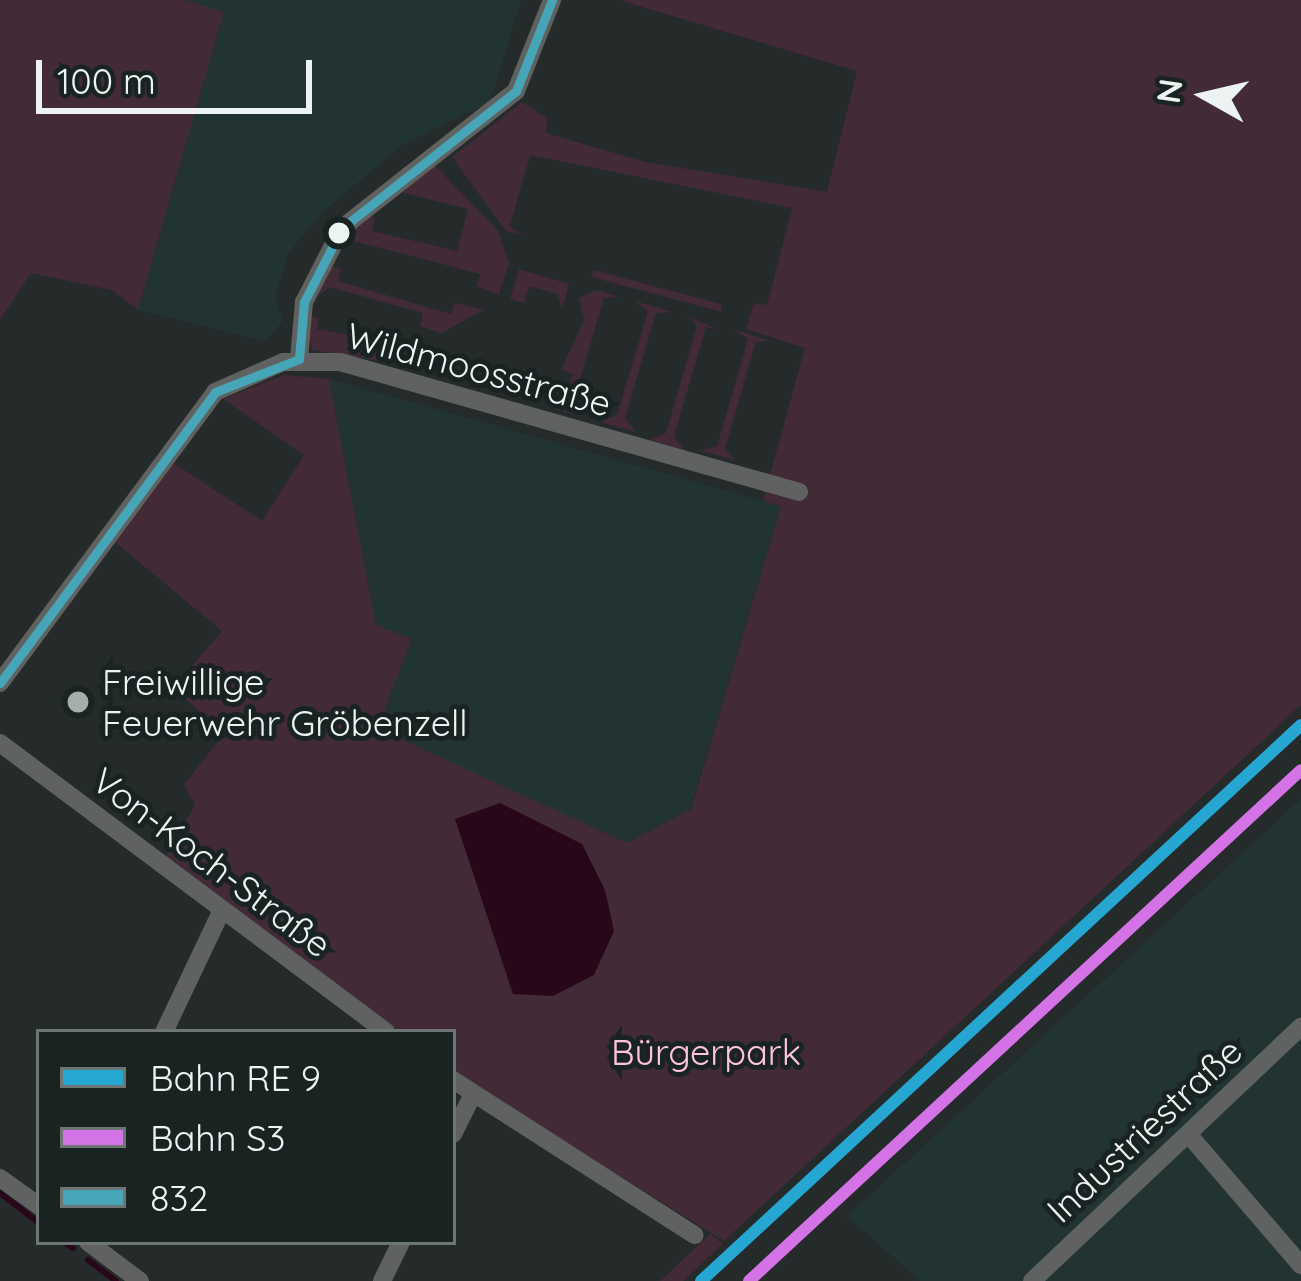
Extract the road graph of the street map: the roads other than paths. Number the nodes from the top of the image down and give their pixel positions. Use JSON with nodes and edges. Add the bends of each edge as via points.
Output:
{"nodes":[{"id":1,"x":553,"y":0,"type":"edge"},
{"id":2,"x":299,"y":359,"type":"junction"},
{"id":3,"x":799,"y":492,"type":"dead end"},
{"id":4,"x":0,"y":682,"type":"edge"},
{"id":5,"x":0,"y":743,"type":"edge"},
{"id":6,"x":220,"y":914,"type":"junction"},
{"id":7,"x":1301,"y":1028,"type":"edge"},
{"id":8,"x":165,"y":1029,"type":"edge"},
{"id":9,"x":382,"y":1029,"type":"edge"},
{"id":10,"x":456,"y":1081,"type":"edge"},
{"id":11,"x":473,"y":1094,"type":"junction"},
{"id":12,"x":456,"y":1128,"type":"edge"},
{"id":13,"x":1189,"y":1135,"type":"junction"},
{"id":14,"x":0,"y":1178,"type":"edge"},
{"id":15,"x":36,"y":1204,"type":"edge"},
{"id":16,"x":694,"y":1234,"type":"dead end"},
{"id":17,"x":92,"y":1245,"type":"edge"},
{"id":18,"x":400,"y":1245,"type":"edge"},
{"id":19,"x":1301,"y":1265,"type":"edge"},
{"id":20,"x":140,"y":1281,"type":"edge"},
{"id":21,"x":382,"y":1281,"type":"edge"},
{"id":22,"x":1031,"y":1281,"type":"edge"}],
"edges":[{"from":1,"to":2,"type":"street","via":[[516,91],[342,228],[304,302]]},
{"from":2,"to":3,"type":"street","name":"Wildmoosstraße"},
{"from":2,"to":4,"type":"street","name":"Wildmoosstraße","via":[[215,392]]},
{"from":5,"to":6,"type":"street","name":"Von-Koch-Straße"},
{"from":6,"to":8,"type":"street"},
{"from":6,"to":9,"type":"street","name":"Von-Koch-Straße"},
{"from":7,"to":13,"type":"street","name":"Industriestraße"},
{"from":10,"to":11,"type":"street"},
{"from":11,"to":12,"type":"street"},
{"from":11,"to":16,"type":"street"},
{"from":13,"to":19,"type":"street"},
{"from":13,"to":22,"type":"street","name":"Industriestraße"},
{"from":14,"to":15,"type":"street"},
{"from":17,"to":20,"type":"street"},
{"from":18,"to":21,"type":"street"}]}
